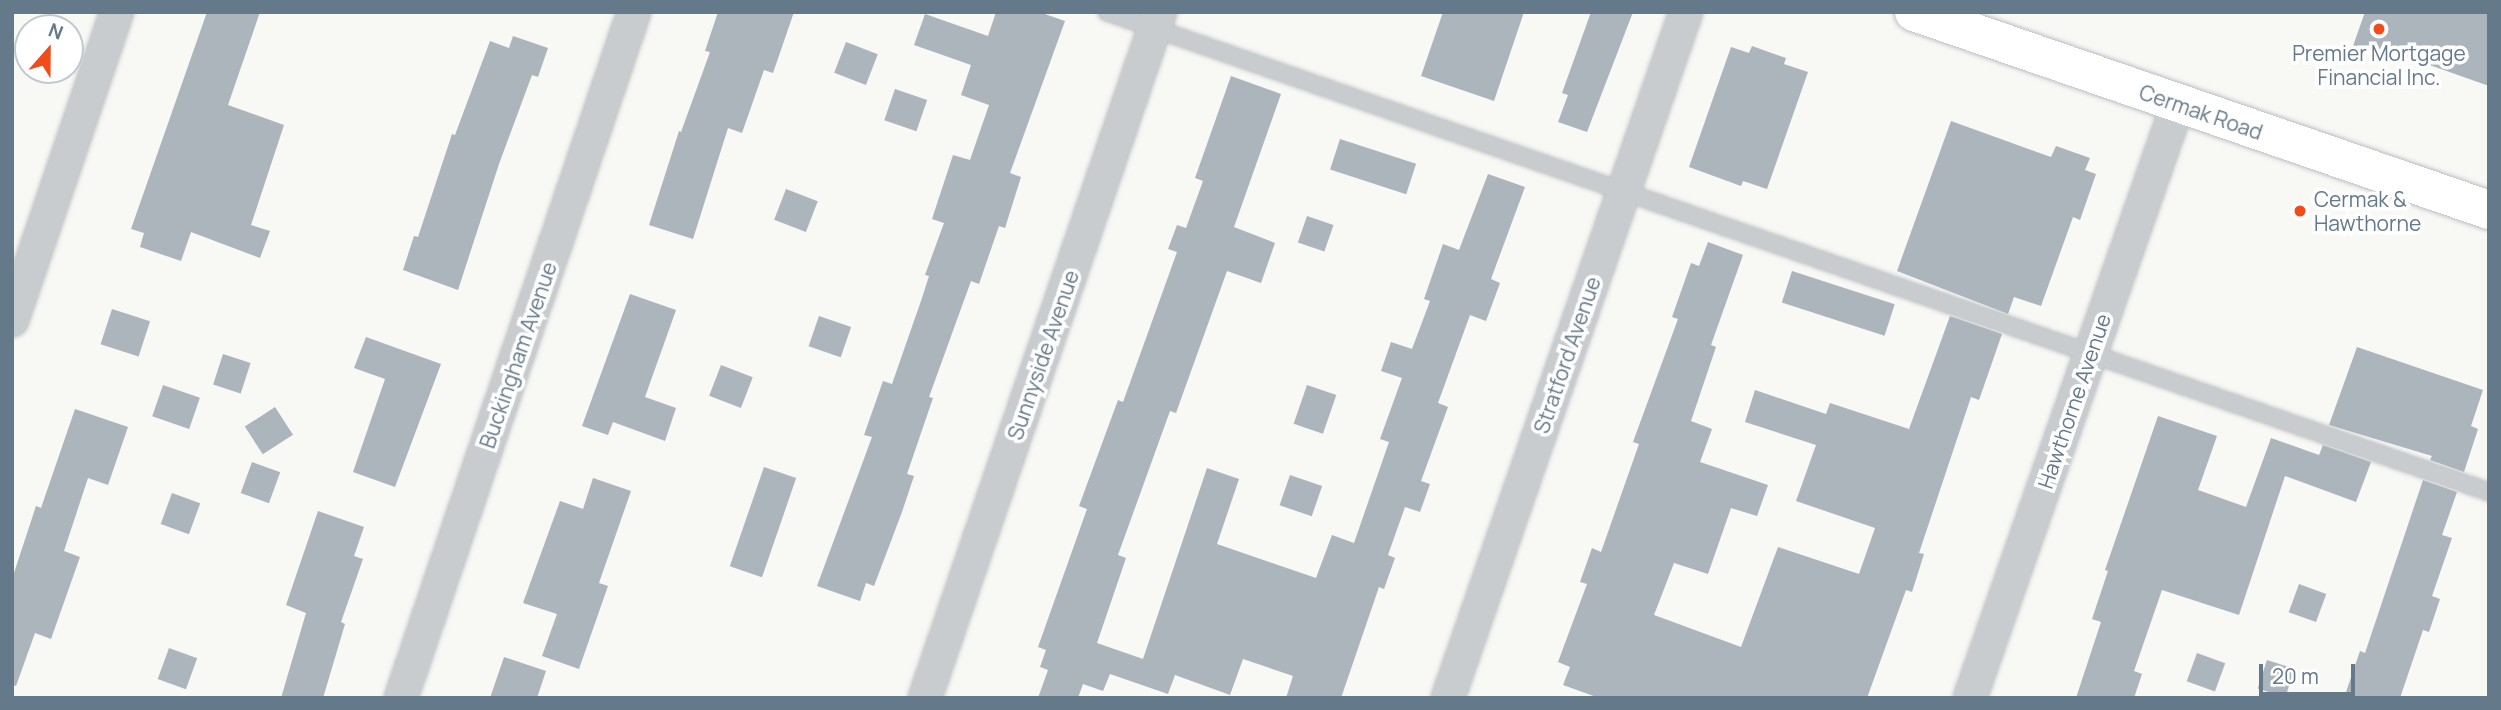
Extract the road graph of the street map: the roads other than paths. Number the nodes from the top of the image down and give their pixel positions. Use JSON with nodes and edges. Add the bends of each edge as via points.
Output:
{"nodes":[{"id":1,"x":117,"y":12,"type":"edge"},
{"id":2,"x":634,"y":12,"type":"edge"},
{"id":3,"x":1107,"y":12,"type":"edge"},
{"id":4,"x":1686,"y":12,"type":"edge"},
{"id":5,"x":1914,"y":12,"type":"edge"},
{"id":6,"x":1157,"y":21,"type":"edge"},
{"id":7,"x":2178,"y":104,"type":"junction"},
{"id":8,"x":1623,"y":192,"type":"junction"},
{"id":9,"x":2489,"y":210,"type":"edge"},
{"id":10,"x":12,"y":320,"type":"edge"},
{"id":11,"x":2090,"y":354,"type":"junction"},
{"id":12,"x":2489,"y":492,"type":"edge"},
{"id":13,"x":401,"y":698,"type":"edge"},
{"id":14,"x":925,"y":698,"type":"edge"},
{"id":15,"x":1448,"y":698,"type":"edge"},
{"id":16,"x":1970,"y":698,"type":"edge"}],
"edges":[{"from":1,"to":10,"type":"street"},
{"from":2,"to":13,"type":"street","name":"Buckingham Avenue"},
{"from":3,"to":6,"type":"lane"},
{"from":4,"to":8,"type":"street","name":"Stratford Avenue"},
{"from":5,"to":7,"type":"main road","name":"Cermak Road"},
{"from":6,"to":8,"type":"lane"},
{"from":6,"to":14,"type":"street","name":"Sunnyside Avenue"},
{"from":7,"to":9,"type":"main road","name":"Cermak Road"},
{"from":7,"to":11,"type":"street","name":"Hawthorne Avenue"},
{"from":8,"to":11,"type":"lane"},
{"from":8,"to":15,"type":"street","name":"Stratford Avenue"},
{"from":11,"to":12,"type":"lane"},
{"from":11,"to":16,"type":"street","name":"Hawthorne Avenue"}]}
